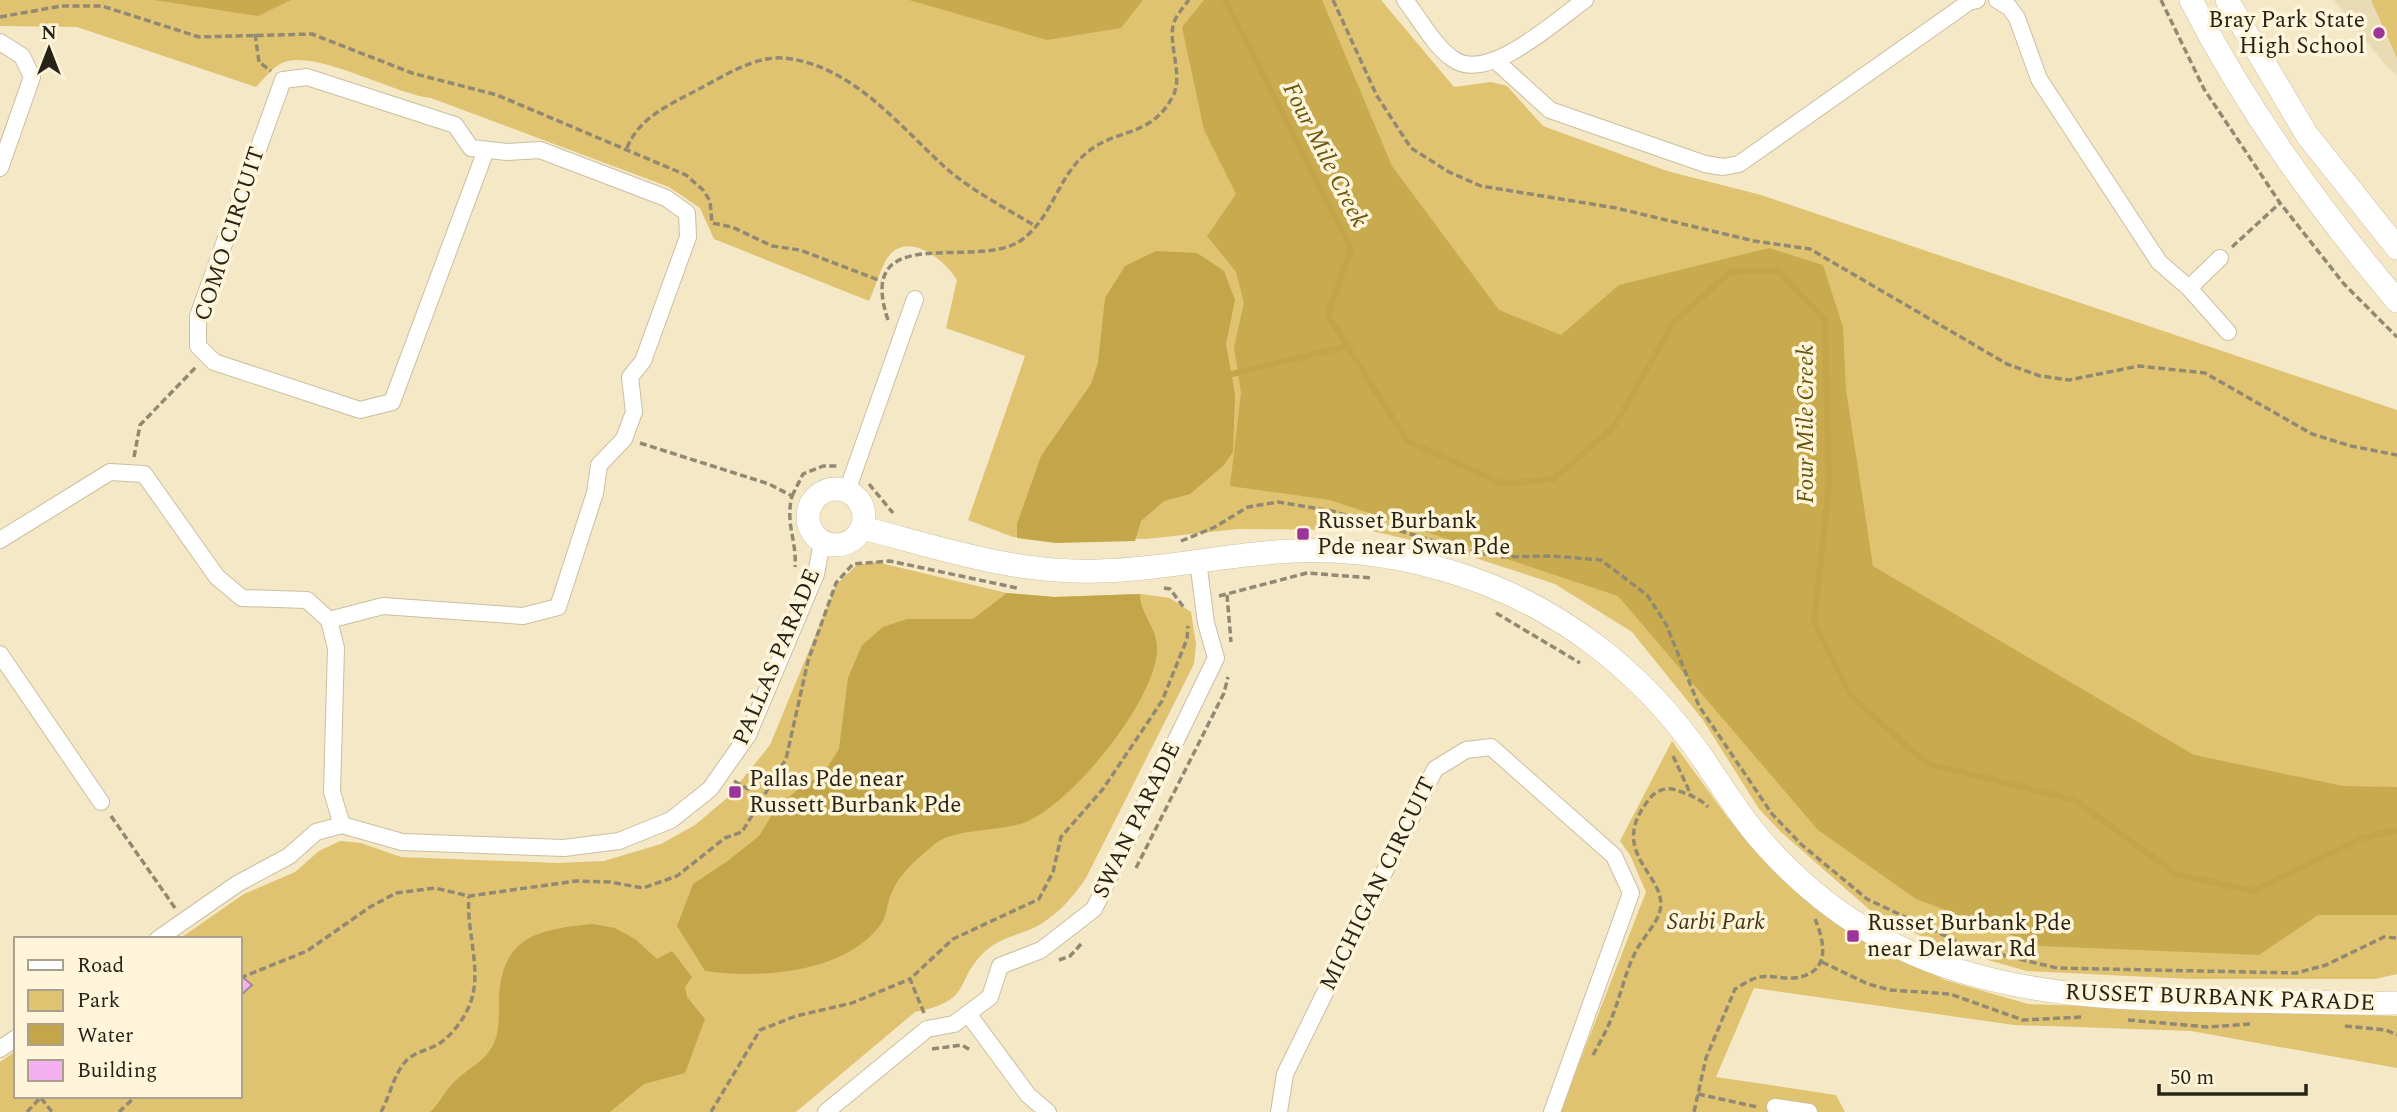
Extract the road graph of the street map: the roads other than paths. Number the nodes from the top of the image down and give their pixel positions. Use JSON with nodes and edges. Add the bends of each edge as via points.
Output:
{"nodes":[{"id":1,"x":1405,"y":0,"type":"edge"},
{"id":2,"x":1585,"y":0,"type":"edge"},
{"id":3,"x":1977,"y":0,"type":"edge"},
{"id":4,"x":1997,"y":0,"type":"edge"},
{"id":5,"x":2191,"y":0,"type":"edge"},
{"id":6,"x":2227,"y":0,"type":"edge"},
{"id":7,"x":0,"y":41,"type":"edge"},
{"id":8,"x":1515,"y":50,"type":"junction"},
{"id":9,"x":1496,"y":61,"type":"junction"},
{"id":10,"x":1528,"y":88,"type":"junction"},
{"id":11,"x":486,"y":150,"type":"junction"},
{"id":12,"x":0,"y":168,"type":"edge"},
{"id":13,"x":2397,"y":248,"type":"edge"},
{"id":14,"x":2220,"y":258,"type":"road end"},
{"id":15,"x":2189,"y":288,"type":"junction"},
{"id":16,"x":915,"y":299,"type":"dead end"},
{"id":17,"x":2397,"y":301,"type":"edge"},
{"id":18,"x":2228,"y":332,"type":"dead end"},
{"id":19,"x":847,"y":476,"type":"junction"},
{"id":20,"x":863,"y":528,"type":"junction"},
{"id":21,"x":0,"y":540,"type":"edge"},
{"id":22,"x":822,"y":542,"type":"junction"},
{"id":23,"x":1198,"y":561,"type":"junction"},
{"id":24,"x":329,"y":620,"type":"junction"},
{"id":25,"x":0,"y":654,"type":"edge"},
{"id":26,"x":101,"y":802,"type":"road end"},
{"id":27,"x":342,"y":825,"type":"junction"},
{"id":28,"x":161,"y":937,"type":"edge"},
{"id":29,"x":2397,"y":1003,"type":"edge"},
{"id":30,"x":969,"y":1015,"type":"junction"},
{"id":31,"x":1775,"y":1107,"type":"road end"},
{"id":32,"x":826,"y":1112,"type":"edge"},
{"id":33,"x":1048,"y":1112,"type":"edge"},
{"id":34,"x":1279,"y":1112,"type":"edge"},
{"id":35,"x":1552,"y":1112,"type":"edge"},
{"id":36,"x":1809,"y":1112,"type":"edge"}],
"edges":[{"from":1,"to":9,"type":"street","via":[[1450,57],[1473,67]]},
{"from":2,"to":8,"type":"street"},
{"from":3,"to":10,"type":"street","via":[[1739,164],[1705,164],[1550,110]]},
{"from":4,"to":15,"type":"street","via":[[2017,18],[2039,79],[2159,262]]},
{"from":5,"to":17,"type":"street","via":[[2247,103],[2291,168]]},
{"from":6,"to":13,"type":"street","via":[[2307,135]]},
{"from":7,"to":12,"type":"street","via":[[22,56],[32,77]]},
{"from":8,"to":9,"type":"street"},
{"from":8,"to":10,"type":"street"},
{"from":9,"to":10,"type":"street"},
{"from":11,"to":11,"type":"street","name":"COMO CIRCUIT","via":[[471,148],[455,125],[307,77],[283,80],[198,316],[198,346],[214,362],[360,410],[392,402]]},
{"from":11,"to":24,"type":"street","via":[[540,150],[666,198],[687,214],[688,237],[643,362],[630,377],[634,412],[624,439],[599,465],[595,493],[558,607],[523,616],[383,606]]},
{"from":14,"to":15,"type":"street"},
{"from":15,"to":18,"type":"street"},
{"from":16,"to":19,"type":"street"},
{"from":19,"to":20,"type":"street","via":[[864,510]]},
{"from":19,"to":22,"type":"street","via":[[812,501],[809,528]]},
{"from":20,"to":22,"type":"street","via":[[841,545]]},
{"from":20,"to":23,"type":"street","name":"RUSSET BURBANK PARADE","via":[[1010,566],[1098,571]]},
{"from":21,"to":24,"type":"street","via":[[110,472],[144,474],[217,577],[242,598],[307,600]]},
{"from":22,"to":27,"type":"street","name":"PALLAS PARADE","via":[[816,574],[748,735],[710,789],[671,820],[619,841],[564,848],[402,842]]},
{"from":23,"to":29,"type":"street","name":"RUSSET BURBANK PARADE","via":[[1335,550],[1434,566],[1526,601],[1613,658],[1645,689],[1690,741],[1761,839],[1814,891],[1861,928],[1957,971],[2078,996]]},
{"from":23,"to":30,"type":"street","name":"SWAN PARADE","via":[[1216,658],[1094,909],[1041,950],[1000,967],[990,997]]},
{"from":24,"to":27,"type":"street","via":[[336,648],[332,792]]},
{"from":25,"to":26,"type":"street"},
{"from":27,"to":28,"type":"street","via":[[316,832],[289,856],[237,884]]},
{"from":30,"to":32,"type":"street","name":"SWAN PARADE","via":[[954,1024],[927,1029]]},
{"from":30,"to":33,"type":"street","via":[[1028,1095]]},
{"from":31,"to":36,"type":"street"},
{"from":34,"to":35,"type":"street","name":"MICHIGAN CIRCUIT","via":[[1285,1074],[1435,769],[1465,750],[1491,747],[1614,856],[1631,894]]}]}
